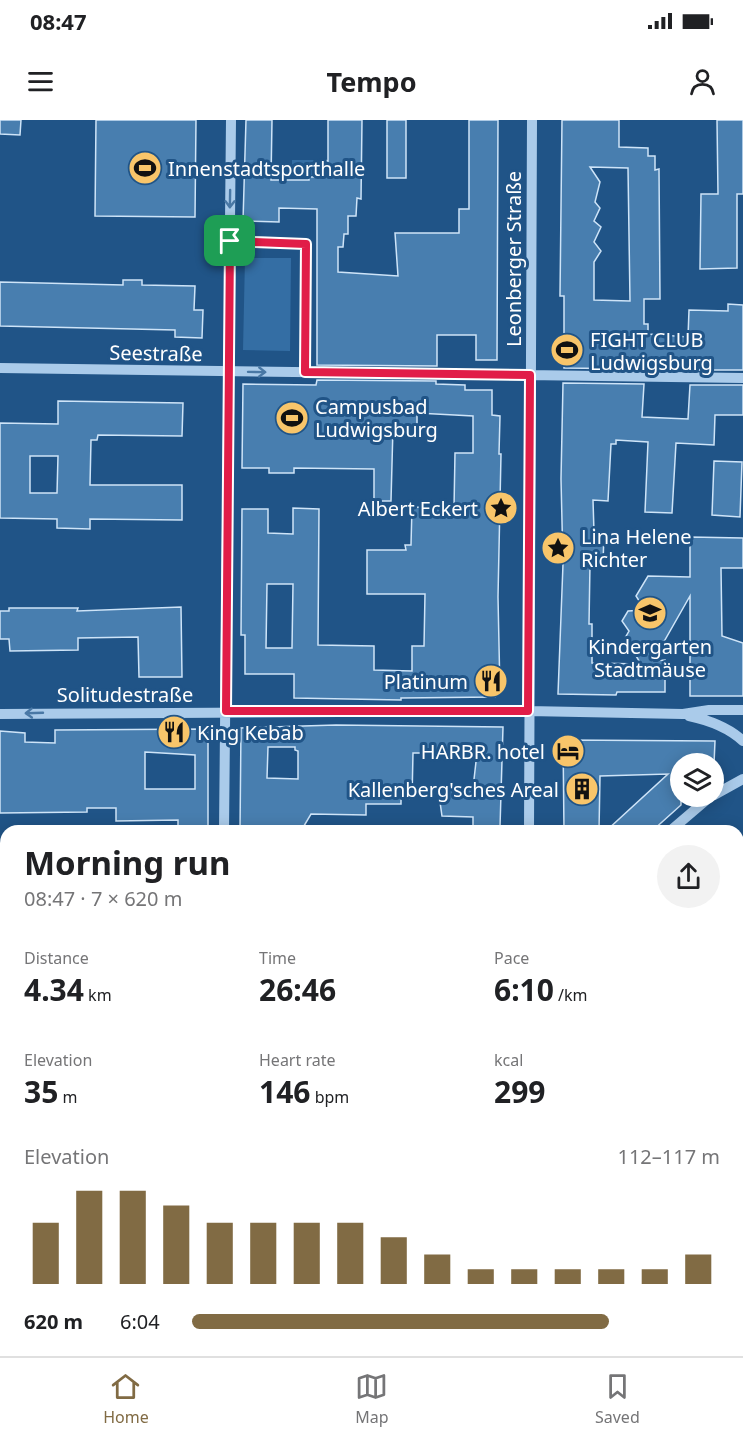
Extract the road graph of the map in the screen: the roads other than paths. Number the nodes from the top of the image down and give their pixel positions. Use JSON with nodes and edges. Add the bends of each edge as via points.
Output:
{"nodes":[{"id":1,"x":231,"y":120,"type":"edge"},
{"id":2,"x":532,"y":120,"type":"edge"},
{"id":3,"x":230,"y":241,"type":"junction"},
{"id":4,"x":0,"y":368,"type":"edge"},
{"id":5,"x":230,"y":371,"type":"junction"},
{"id":6,"x":305,"y":372,"type":"junction"},
{"id":7,"x":530,"y":375,"type":"junction"},
{"id":8,"x":743,"y":378,"type":"edge"},
{"id":9,"x":743,"y":710,"type":"edge"},
{"id":10,"x":226,"y":711,"type":"junction"},
{"id":11,"x":528,"y":711,"type":"junction"},
{"id":12,"x":0,"y":714,"type":"edge"},
{"id":13,"x":683,"y":714,"type":"junction"},
{"id":14,"x":743,"y":741,"type":"edge"},
{"id":15,"x":743,"y":779,"type":"edge"},
{"id":16,"x":724,"y":790,"type":"edge"},
{"id":17,"x":699,"y":807,"type":"edge"},
{"id":18,"x":224,"y":825,"type":"edge"},
{"id":19,"x":529,"y":825,"type":"edge"},
{"id":20,"x":677,"y":825,"type":"edge"}],
"edges":[{"from":1,"to":3,"type":"street","one_way":true},
{"from":2,"to":7,"type":"street","name":"Leonberger Straße"},
{"from":3,"to":5,"type":"street"},
{"from":3,"to":6,"type":"street","via":[[306,244]]},
{"from":4,"to":5,"type":"street","name":"Seestraße"},
{"from":5,"to":6,"type":"street","name":"Seestraße","one_way":true},
{"from":5,"to":10,"type":"street"},
{"from":6,"to":7,"type":"street","name":"Seestraße"},
{"from":7,"to":8,"type":"street","name":"Seestraße"},
{"from":7,"to":11,"type":"street","name":"Leonberger Straße"},
{"from":9,"to":13,"type":"street","name":"Solitudestraße"},
{"from":10,"to":11,"type":"street","name":"Solitudestraße"},
{"from":10,"to":12,"type":"street","name":"Solitudestraße","one_way":true},
{"from":10,"to":18,"type":"street"},
{"from":11,"to":13,"type":"street","name":"Solitudestraße"},
{"from":11,"to":19,"type":"street","name":"Leonberger Straße"},
{"from":13,"to":14,"type":"street","name":"Solitudestraße","via":[[706,720]]},
{"from":15,"to":16,"type":"street"},
{"from":17,"to":20,"type":"street"}]}
